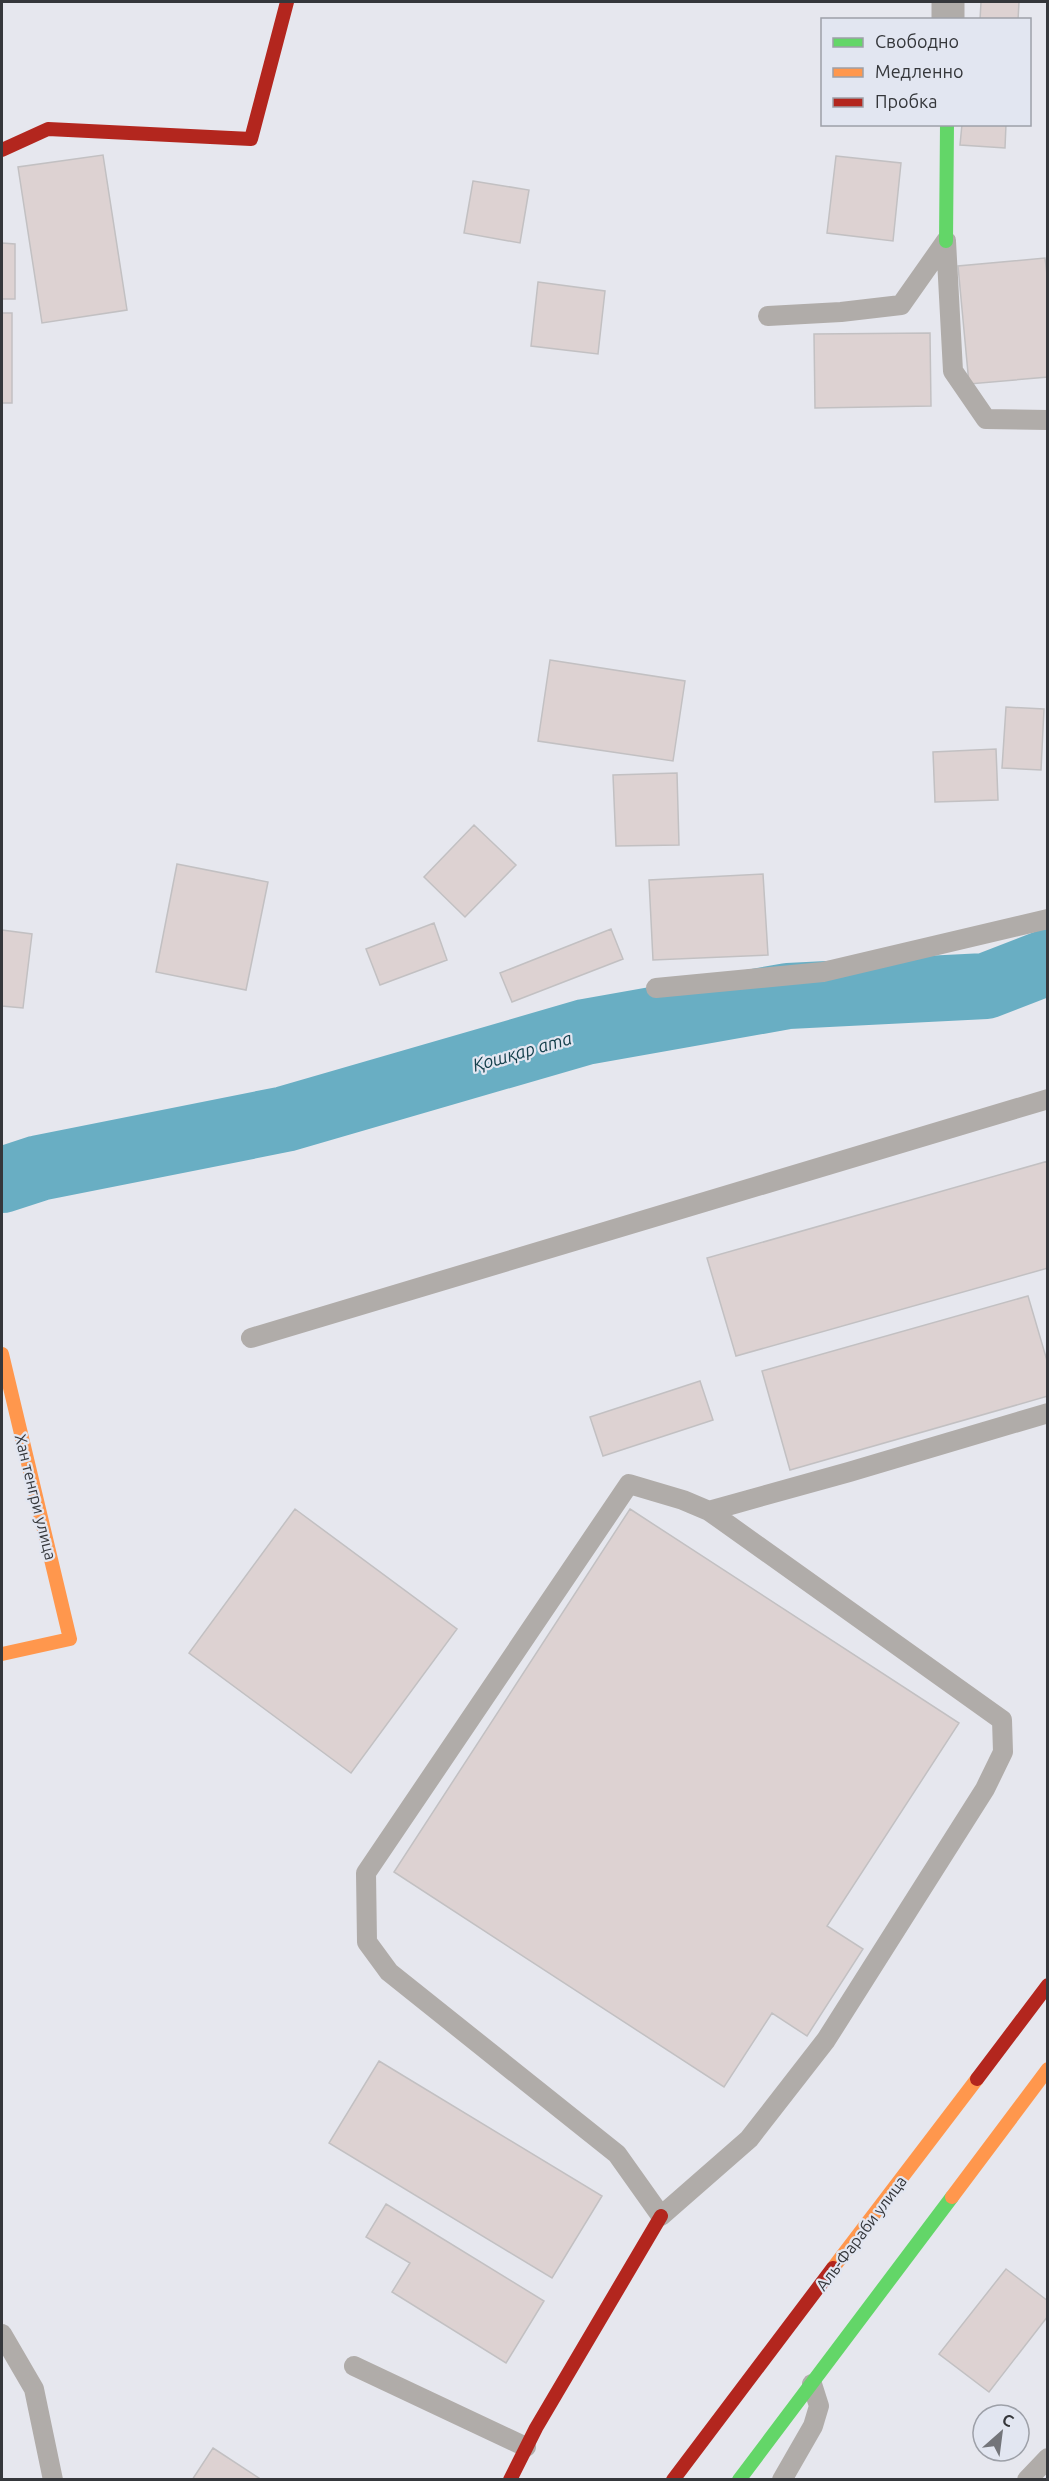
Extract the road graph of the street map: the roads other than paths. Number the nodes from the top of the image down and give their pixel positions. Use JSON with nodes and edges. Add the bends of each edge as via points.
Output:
{"nodes":[{"id":1,"x":288,"y":2,"type":"edge"},
{"id":2,"x":948,"y":2,"type":"edge"},
{"id":3,"x":948,"y":18,"type":"edge"},
{"id":4,"x":947,"y":126,"type":"edge"},
{"id":5,"x":2,"y":150,"type":"edge"},
{"id":6,"x":946,"y":241,"type":"junction"},
{"id":7,"x":768,"y":316,"type":"dead end"},
{"id":8,"x":1047,"y":420,"type":"edge"},
{"id":9,"x":1047,"y":919,"type":"edge"},
{"id":10,"x":656,"y":988,"type":"dead end"},
{"id":11,"x":1047,"y":1099,"type":"edge"},
{"id":12,"x":251,"y":1338,"type":"dead end"},
{"id":13,"x":2,"y":1354,"type":"edge"},
{"id":14,"x":1047,"y":1413,"type":"edge"},
{"id":15,"x":709,"y":1511,"type":"junction"},
{"id":16,"x":2,"y":1654,"type":"edge"},
{"id":17,"x":1047,"y":1985,"type":"edge"},
{"id":18,"x":1047,"y":2069,"type":"edge"},
{"id":19,"x":661,"y":2216,"type":"junction"},
{"id":20,"x":2,"y":2334,"type":"edge"},
{"id":21,"x":354,"y":2366,"type":"dead end"},
{"id":22,"x":812,"y":2384,"type":"junction"},
{"id":23,"x":526,"y":2447,"type":"junction"},
{"id":24,"x":1047,"y":2458,"type":"edge"},
{"id":25,"x":53,"y":2480,"type":"edge"},
{"id":26,"x":510,"y":2480,"type":"edge"},
{"id":27,"x":673,"y":2480,"type":"edge"},
{"id":28,"x":739,"y":2480,"type":"edge"},
{"id":29,"x":782,"y":2480,"type":"edge"},
{"id":30,"x":1027,"y":2480,"type":"edge"}],
"edges":[{"from":1,"to":5,"type":"street","via":[[251,140],[48,129]]},
{"from":2,"to":3,"type":"street"},
{"from":4,"to":6,"type":"street"},
{"from":6,"to":7,"type":"lane","via":[[901,305]]},
{"from":6,"to":8,"type":"lane","via":[[953,371],[986,419]]},
{"from":9,"to":10,"type":"lane","via":[[823,972]]},
{"from":11,"to":12,"type":"lane"},
{"from":13,"to":16,"type":"street","name":"Хан тенгри улица","via":[[70,1639]]},
{"from":14,"to":15,"type":"lane"},
{"from":15,"to":19,"type":"lane","via":[[1002,1720],[1003,1752],[986,1788],[826,2040],[749,2139]]},
{"from":15,"to":19,"type":"lane","via":[[629,1484],[366,1874],[367,1942],[389,1972],[617,2154]]},
{"from":17,"to":27,"type":"street","name":"Аль-Фараби улица"},
{"from":18,"to":22,"type":"street"},
{"from":19,"to":23,"type":"street"},
{"from":20,"to":25,"type":"lane","via":[[34,2389]]},
{"from":21,"to":23,"type":"lane"},
{"from":22,"to":28,"type":"street"},
{"from":22,"to":29,"type":"lane","via":[[819,2406],[813,2426]]},
{"from":23,"to":26,"type":"street"},
{"from":24,"to":30,"type":"lane"}]}
